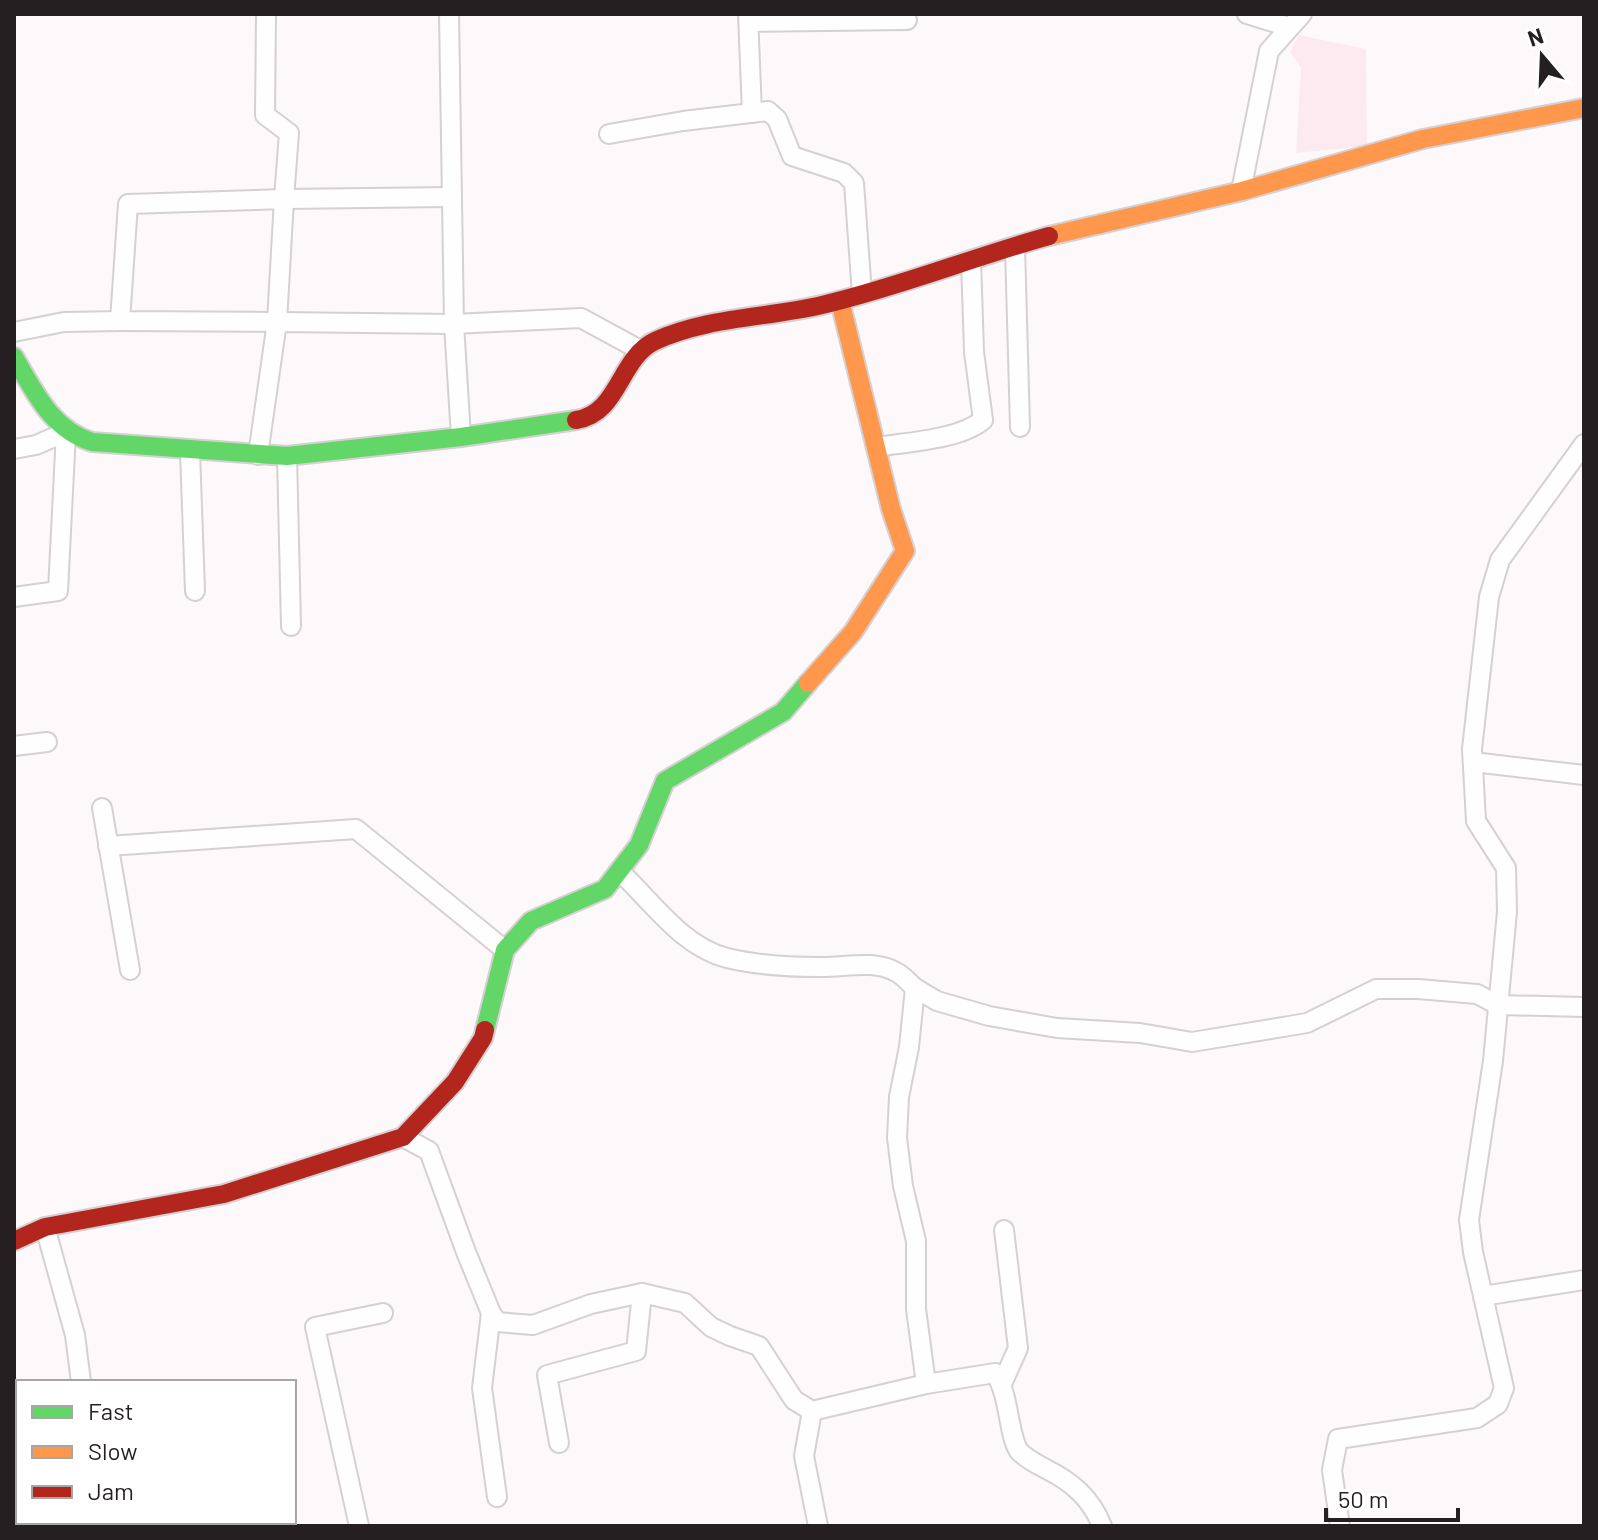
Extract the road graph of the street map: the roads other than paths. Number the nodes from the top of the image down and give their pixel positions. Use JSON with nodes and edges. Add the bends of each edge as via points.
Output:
{"nodes":[{"id":1,"x":266,"y":14,"type":"edge"},
{"id":2,"x":449,"y":14,"type":"edge"},
{"id":3,"x":1247,"y":14,"type":"edge"},
{"id":4,"x":749,"y":18,"type":"edge"},
{"id":5,"x":907,"y":20,"type":"dead end"},
{"id":6,"x":1296,"y":21,"type":"edge"},
{"id":7,"x":1584,"y":108,"type":"edge"},
{"id":8,"x":752,"y":113,"type":"junction"},
{"id":9,"x":609,"y":134,"type":"dead end"},
{"id":10,"x":1241,"y":191,"type":"junction"},
{"id":11,"x":452,"y":197,"type":"junction"},
{"id":12,"x":284,"y":199,"type":"junction"},
{"id":13,"x":1015,"y":247,"type":"junction"},
{"id":14,"x":971,"y":260,"type":"junction"},
{"id":15,"x":862,"y":294,"type":"junction"},
{"id":16,"x":840,"y":301,"type":"junction"},
{"id":17,"x":120,"y":321,"type":"junction"},
{"id":18,"x":277,"y":322,"type":"junction"},
{"id":19,"x":454,"y":324,"type":"junction"},
{"id":20,"x":14,"y":332,"type":"edge"},
{"id":21,"x":640,"y":350,"type":"junction"},
{"id":22,"x":14,"y":357,"type":"edge"},
{"id":23,"x":1020,"y":427,"type":"dead end"},
{"id":24,"x":66,"y":432,"type":"junction"},
{"id":25,"x":461,"y":437,"type":"junction"},
{"id":26,"x":1584,"y":444,"type":"edge"},
{"id":27,"x":876,"y":447,"type":"junction"},
{"id":28,"x":14,"y":449,"type":"edge"},
{"id":29,"x":190,"y":451,"type":"junction"},
{"id":30,"x":258,"y":455,"type":"junction"},
{"id":31,"x":287,"y":456,"type":"junction"},
{"id":32,"x":195,"y":591,"type":"dead end"},
{"id":33,"x":14,"y":597,"type":"edge"},
{"id":34,"x":291,"y":626,"type":"dead end"},
{"id":35,"x":47,"y":742,"type":"dead end"},
{"id":36,"x":14,"y":746,"type":"edge"},
{"id":37,"x":1473,"y":762,"type":"junction"},
{"id":38,"x":1584,"y":775,"type":"edge"},
{"id":39,"x":102,"y":808,"type":"dead end"},
{"id":40,"x":108,"y":846,"type":"junction"},
{"id":41,"x":619,"y":871,"type":"junction"},
{"id":42,"x":505,"y":950,"type":"junction"},
{"id":43,"x":130,"y":970,"type":"dead end"},
{"id":44,"x":915,"y":988,"type":"junction"},
{"id":45,"x":1498,"y":1005,"type":"junction"},
{"id":46,"x":1584,"y":1007,"type":"edge"},
{"id":47,"x":403,"y":1137,"type":"junction"},
{"id":48,"x":45,"y":1227,"type":"junction"},
{"id":49,"x":1004,"y":1230,"type":"dead end"},
{"id":50,"x":14,"y":1241,"type":"edge"},
{"id":51,"x":1584,"y":1280,"type":"edge"},
{"id":52,"x":642,"y":1293,"type":"junction"},
{"id":53,"x":1483,"y":1296,"type":"junction"},
{"id":54,"x":383,"y":1313,"type":"dead end"},
{"id":55,"x":491,"y":1313,"type":"junction"},
{"id":56,"x":81,"y":1380,"type":"edge"},
{"id":57,"x":926,"y":1384,"type":"junction"},
{"id":58,"x":1002,"y":1384,"type":"junction"},
{"id":59,"x":812,"y":1411,"type":"junction"},
{"id":60,"x":559,"y":1443,"type":"dead end"},
{"id":61,"x":497,"y":1497,"type":"dead end"},
{"id":62,"x":359,"y":1526,"type":"edge"},
{"id":63,"x":818,"y":1526,"type":"edge"},
{"id":64,"x":1102,"y":1526,"type":"edge"},
{"id":65,"x":1340,"y":1526,"type":"edge"}],
"edges":[{"from":1,"to":12,"type":"street","via":[[265,115],[289,133]]},
{"from":2,"to":11,"type":"street"},
{"from":3,"to":6,"type":"street"},
{"from":4,"to":5,"type":"street"},
{"from":4,"to":8,"type":"street"},
{"from":6,"to":10,"type":"street","via":[[1269,51]]},
{"from":7,"to":10,"type":"main road","via":[[1399,145]]},
{"from":8,"to":9,"type":"street"},
{"from":8,"to":15,"type":"street","via":[[768,111],[777,119],[792,156],[844,173],[854,183]]},
{"from":10,"to":13,"type":"main road"},
{"from":11,"to":12,"type":"street"},
{"from":11,"to":19,"type":"street"},
{"from":12,"to":17,"type":"street","via":[[128,204]]},
{"from":12,"to":18,"type":"street"},
{"from":13,"to":14,"type":"main road"},
{"from":13,"to":23,"type":"street"},
{"from":14,"to":15,"type":"main road"},
{"from":14,"to":27,"type":"street","via":[[983,420],[956,433]]},
{"from":15,"to":16,"type":"main road"},
{"from":16,"to":21,"type":"main road","via":[[726,321],[662,338]]},
{"from":16,"to":27,"type":"main road"},
{"from":17,"to":18,"type":"street"},
{"from":17,"to":20,"type":"street","via":[[64,322]]},
{"from":18,"to":19,"type":"street"},
{"from":18,"to":30,"type":"street"},
{"from":19,"to":21,"type":"street","via":[[581,318]]},
{"from":19,"to":25,"type":"street"},
{"from":21,"to":25,"type":"main road","via":[[608,404],[584,419]]},
{"from":22,"to":24,"type":"main road"},
{"from":24,"to":28,"type":"street"},
{"from":24,"to":29,"type":"main road","via":[[92,442]]},
{"from":24,"to":33,"type":"street","via":[[58,591]]},
{"from":25,"to":31,"type":"main road"},
{"from":26,"to":37,"type":"street","via":[[1500,560],[1489,597]]},
{"from":27,"to":41,"type":"main road","via":[[905,551],[853,632],[783,712],[665,781],[639,845]]},
{"from":29,"to":30,"type":"main road"},
{"from":29,"to":32,"type":"street"},
{"from":30,"to":31,"type":"main road"},
{"from":31,"to":34,"type":"street"},
{"from":35,"to":36,"type":"street"},
{"from":37,"to":38,"type":"street"},
{"from":37,"to":45,"type":"street","via":[[1476,821],[1506,868]]},
{"from":39,"to":40,"type":"street"},
{"from":40,"to":42,"type":"street","via":[[356,829]]},
{"from":40,"to":43,"type":"street"},
{"from":41,"to":42,"type":"main road","via":[[605,889],[531,921]]},
{"from":41,"to":44,"type":"street","via":[[666,921],[725,957],[820,968],[872,965],[896,971]]},
{"from":42,"to":47,"type":"main road","via":[[483,1038],[455,1082]]},
{"from":44,"to":45,"type":"street","via":[[937,1001],[989,1016],[1192,1042],[1307,1023],[1376,989],[1477,994]]},
{"from":44,"to":57,"type":"street","via":[[897,1138],[916,1241],[916,1309]]},
{"from":45,"to":46,"type":"street"},
{"from":45,"to":53,"type":"street","via":[[1469,1220]]},
{"from":47,"to":48,"type":"main road","via":[[224,1194]]},
{"from":47,"to":55,"type":"street","via":[[429,1151]]},
{"from":48,"to":50,"type":"main road"},
{"from":48,"to":56,"type":"street","via":[[75,1335]]},
{"from":49,"to":58,"type":"street","via":[[1018,1348]]},
{"from":51,"to":53,"type":"street"},
{"from":52,"to":55,"type":"street","via":[[533,1325],[497,1322]]},
{"from":52,"to":59,"type":"street","via":[[685,1303],[711,1327],[759,1346],[794,1400]]},
{"from":52,"to":60,"type":"street","via":[[636,1351],[547,1375]]},
{"from":53,"to":65,"type":"street","via":[[1504,1388],[1498,1404],[1477,1418],[1338,1439],[1332,1470]]},
{"from":54,"to":62,"type":"street","via":[[315,1327]]},
{"from":55,"to":61,"type":"street","via":[[482,1388]]},
{"from":57,"to":58,"type":"street","via":[[995,1373]]},
{"from":57,"to":59,"type":"street"},
{"from":58,"to":64,"type":"street","via":[[1018,1450],[1072,1484],[1090,1502]]},
{"from":59,"to":63,"type":"street","via":[[804,1456]]}]}
